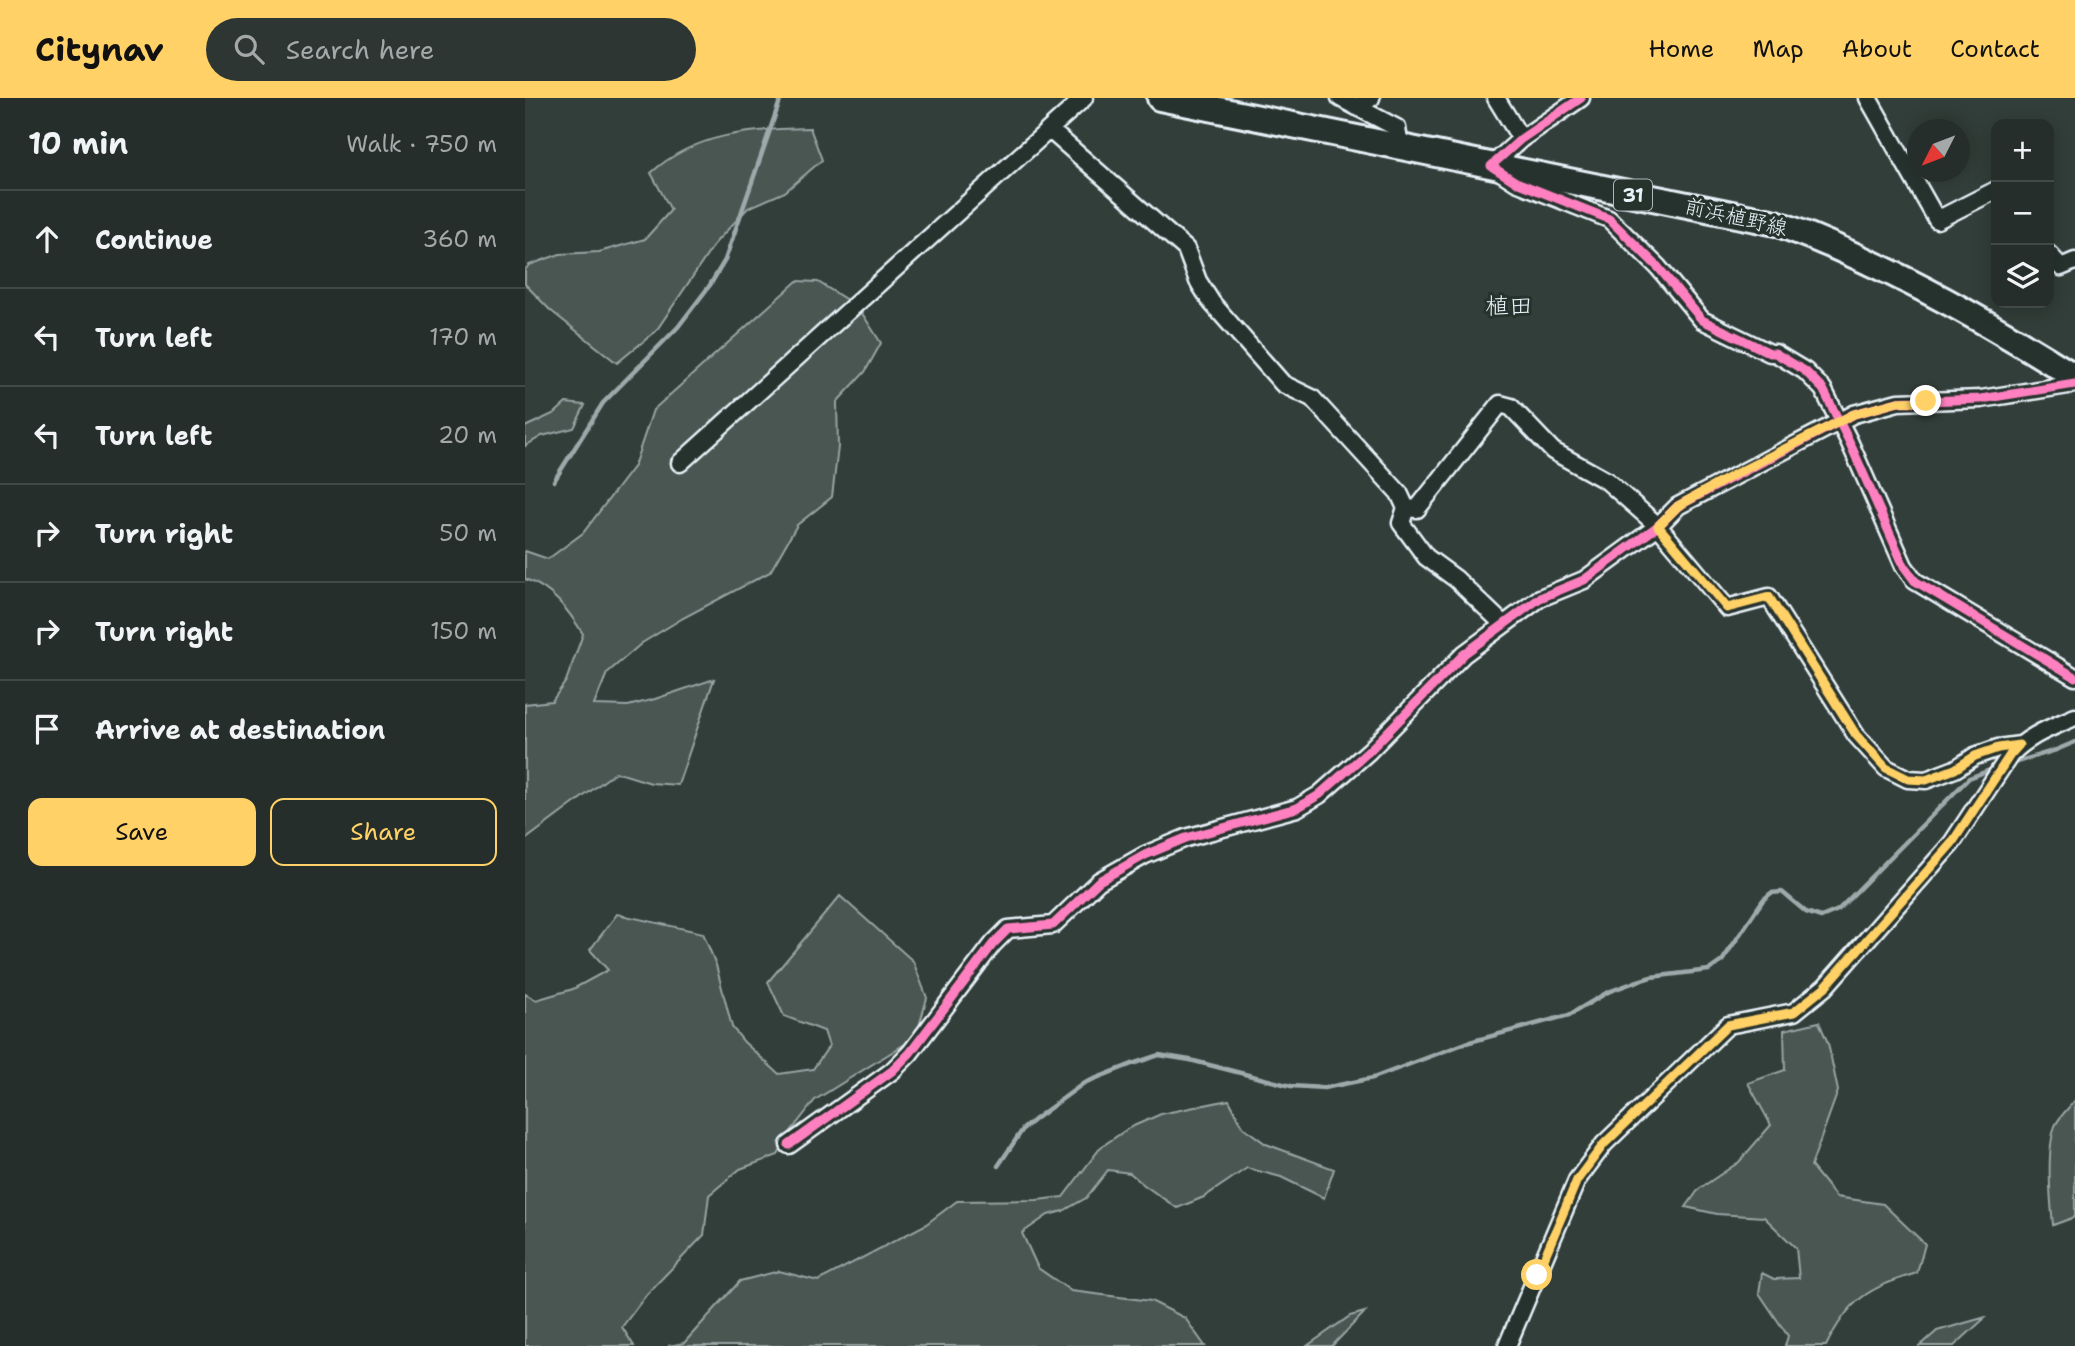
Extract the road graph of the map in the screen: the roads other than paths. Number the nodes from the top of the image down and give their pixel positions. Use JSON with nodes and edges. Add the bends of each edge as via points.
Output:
{"nodes":[{"id":1,"x":1084,"y":98,"type":"edge"},
{"id":2,"x":1160,"y":98,"type":"edge"},
{"id":3,"x":1341,"y":98,"type":"edge"},
{"id":4,"x":1496,"y":98,"type":"edge"},
{"id":5,"x":1581,"y":98,"type":"edge"},
{"id":6,"x":1868,"y":98,"type":"edge"},
{"id":7,"x":1364,"y":103,"type":"edge"},
{"id":8,"x":1049,"y":130,"type":"junction"},
{"id":9,"x":1521,"y":139,"type":"junction"},
{"id":10,"x":1400,"y":147,"type":"junction"},
{"id":11,"x":1491,"y":166,"type":"junction"},
{"id":12,"x":1991,"y":193,"type":"edge"},
{"id":13,"x":2054,"y":259,"type":"edge"},
{"id":14,"x":2075,"y":261,"type":"edge"},
{"id":15,"x":2075,"y":377,"type":"edge"},
{"id":16,"x":2075,"y":384,"type":"edge"},
{"id":17,"x":1839,"y":422,"type":"junction"},
{"id":18,"x":680,"y":463,"type":"dead end"},
{"id":19,"x":1406,"y":508,"type":"junction"},
{"id":20,"x":1658,"y":526,"type":"junction"},
{"id":21,"x":1503,"y":624,"type":"junction"},
{"id":22,"x":2075,"y":677,"type":"edge"},
{"id":23,"x":2075,"y":718,"type":"edge"},
{"id":24,"x":2019,"y":745,"type":"junction"},
{"id":25,"x":789,"y":1145,"type":"dead end"},
{"id":26,"x":1507,"y":1346,"type":"edge"}],
"edges":[{"from":1,"to":8,"type":"street"},
{"from":2,"to":10,"type":"main road","name":"前浜植野線","number":"31"},
{"from":3,"to":7,"type":"street"},
{"from":4,"to":9,"type":"street"},
{"from":5,"to":9,"type":"street"},
{"from":6,"to":12,"type":"street","via":[[1937,220]]},
{"from":7,"to":10,"type":"street","via":[[1397,128]]},
{"from":8,"to":18,"type":"street"},
{"from":8,"to":19,"type":"street","via":[[1186,249],[1212,303],[1283,384],[1313,398],[1399,493]]},
{"from":9,"to":11,"type":"street"},
{"from":10,"to":11,"type":"main road","name":"前浜植野線","number":"31"},
{"from":11,"to":15,"type":"main road","name":"前浜植野線","number":"31","via":[[1776,223],[1838,246],[1924,289]]},
{"from":11,"to":17,"type":"street","via":[[1516,182],[1609,219],[1658,267],[1702,320],[1805,371],[1823,389]]},
{"from":13,"to":14,"type":"street","via":[[2061,267]]},
{"from":16,"to":17,"type":"street","via":[[1981,399],[1898,402]]},
{"from":17,"to":20,"type":"street","via":[[1678,506]]},
{"from":17,"to":22,"type":"street","via":[[1915,581]]},
{"from":19,"to":20,"type":"street","via":[[1416,509],[1500,404],[1511,407],[1553,451],[1607,481]]},
{"from":19,"to":21,"type":"street","via":[[1401,523],[1426,556]]},
{"from":20,"to":21,"type":"street","via":[[1584,580],[1540,598]]},
{"from":20,"to":24,"type":"street","via":[[1727,608],[1769,597],[1856,735],[1886,768],[1908,779],[1926,780],[1986,752]]},
{"from":21,"to":25,"type":"street","via":[[1464,654],[1319,795],[1297,808],[1186,838],[1145,855],[1100,881],[1053,925],[1008,929],[892,1071]]},
{"from":23,"to":24,"type":"street"},
{"from":24,"to":26,"type":"street","via":[[1952,843],[1825,987],[1794,1012],[1728,1025],[1604,1144],[1577,1180]]}]}
